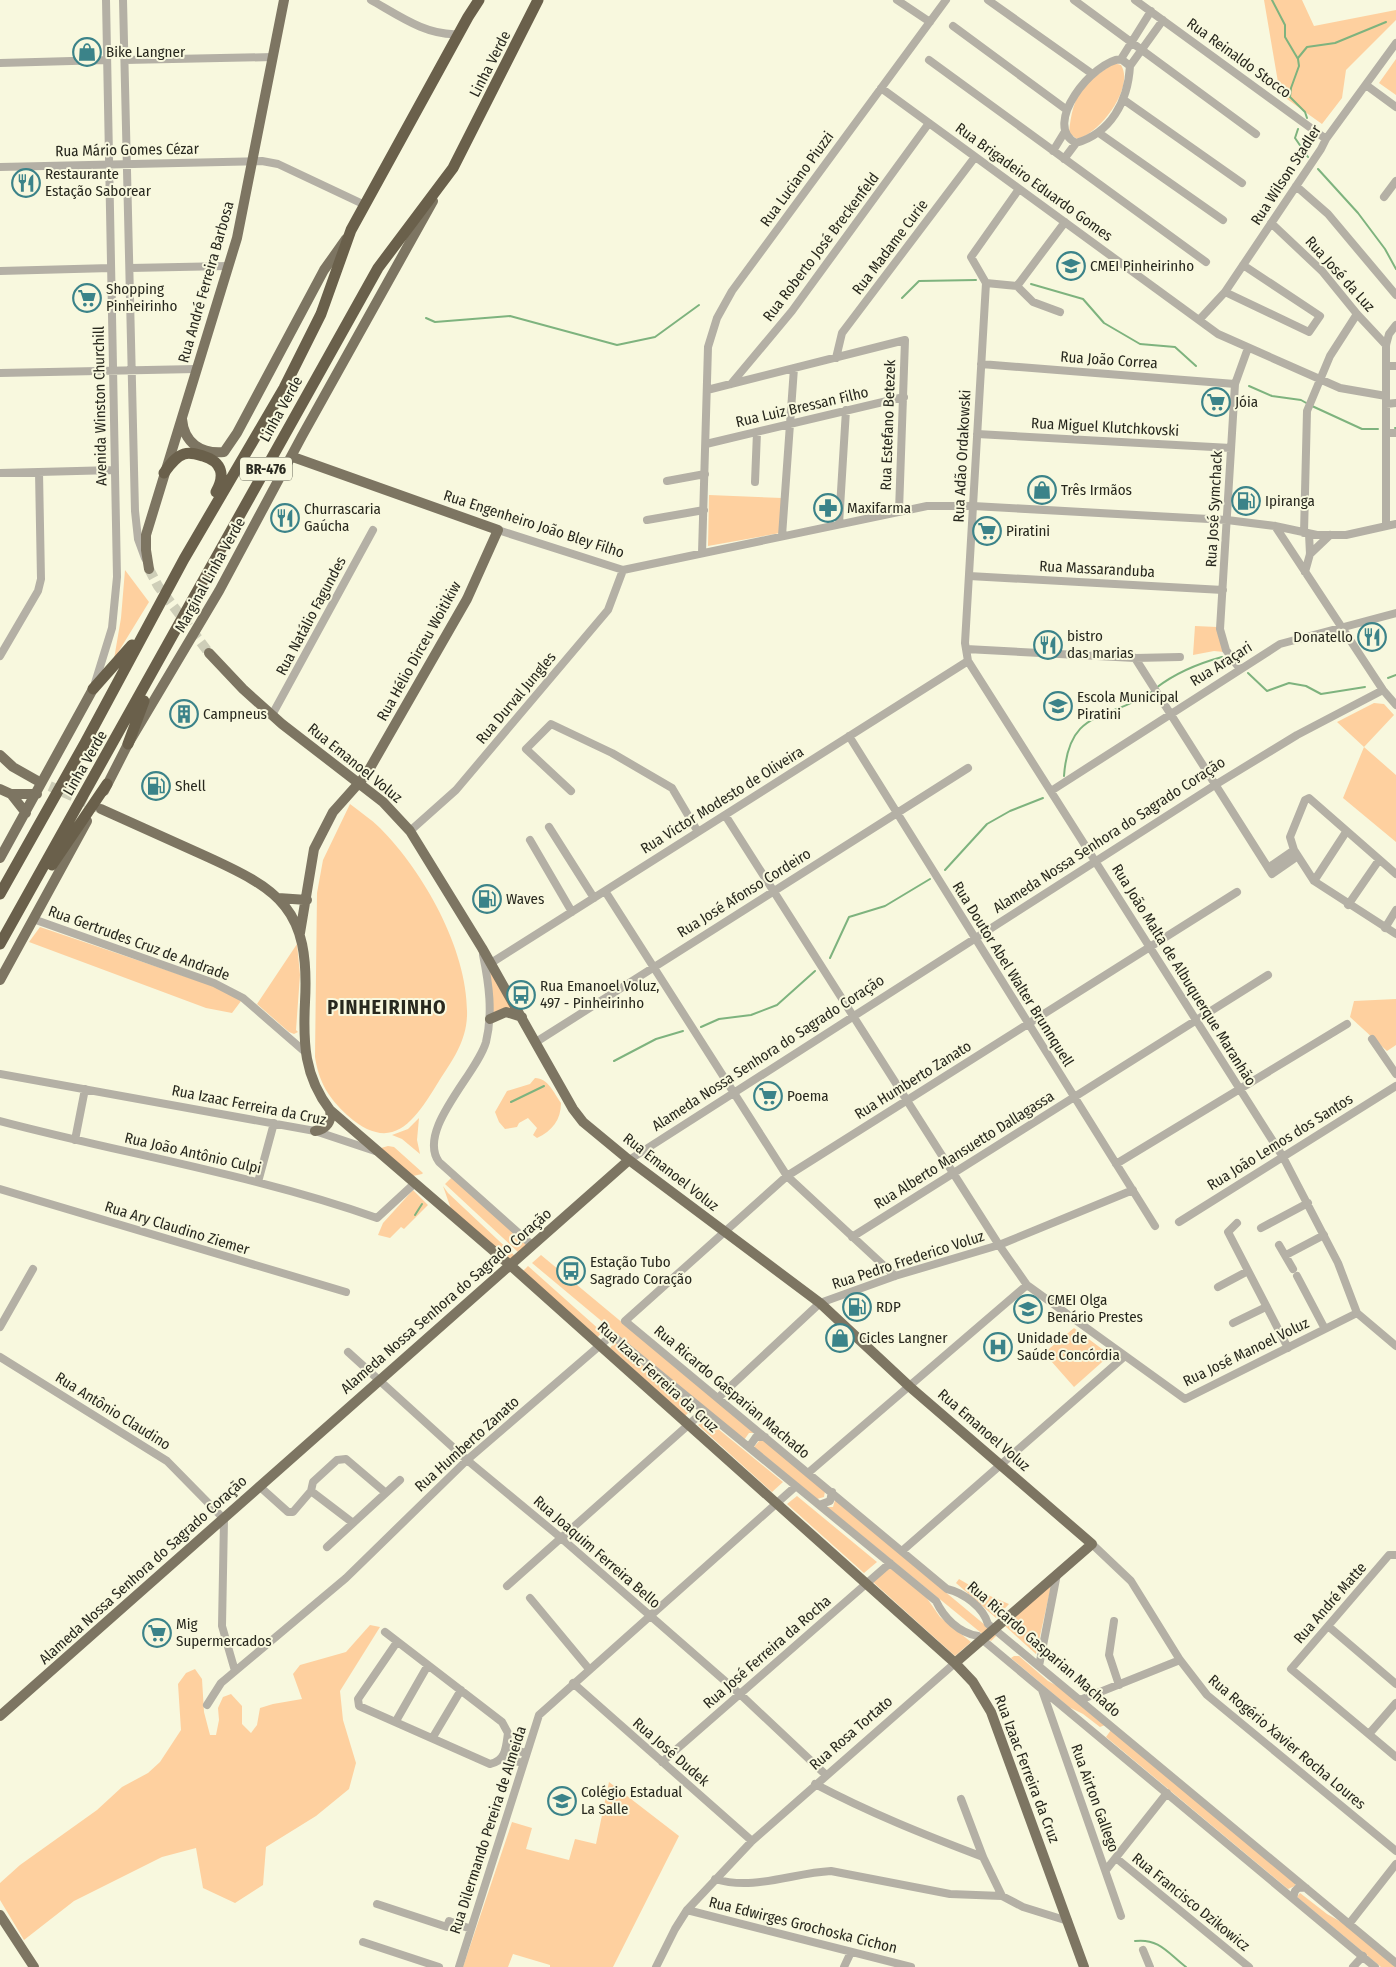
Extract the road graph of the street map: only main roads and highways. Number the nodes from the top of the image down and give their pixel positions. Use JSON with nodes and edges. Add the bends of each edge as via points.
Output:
{"nodes":[{"id":1,"x":284,"y":0,"type":"edge"},
{"id":2,"x":479,"y":0,"type":"edge"},
{"id":3,"x":538,"y":0,"type":"edge"},
{"id":4,"x":443,"y":183,"type":"junction"},
{"id":5,"x":351,"y":230,"type":"junction"},
{"id":6,"x":182,"y":415,"type":"junction"},
{"id":7,"x":293,"y":457,"type":"junction"},
{"id":8,"x":164,"y":473,"type":"junction"},
{"id":9,"x":498,"y":530,"type":"joint"},
{"id":10,"x":184,"y":559,"type":"junction"},
{"id":11,"x":149,"y":569,"type":"tunnel mouth"},
{"id":12,"x":143,"y":633,"type":"junction"},
{"id":13,"x":209,"y":654,"type":"tunnel mouth"},
{"id":14,"x":156,"y":669,"type":"junction"},
{"id":15,"x":93,"y":689,"type":"joint"},
{"id":16,"x":128,"y":744,"type":"junction"},
{"id":17,"x":0,"y":756,"type":"edge"},
{"id":18,"x":36,"y":780,"type":"tunnel mouth"},
{"id":19,"x":360,"y":783,"type":"junction"},
{"id":20,"x":107,"y":784,"type":"junction"},
{"id":21,"x":0,"y":790,"type":"edge"},
{"id":22,"x":11,"y":794,"type":"junction"},
{"id":23,"x":37,"y":794,"type":"junction"},
{"id":24,"x":101,"y":809,"type":"tunnel mouth"},
{"id":25,"x":26,"y":813,"type":"junction"},
{"id":26,"x":0,"y":858,"type":"edge"},
{"id":27,"x":0,"y":894,"type":"edge"},
{"id":28,"x":278,"y":898,"type":"junction"},
{"id":29,"x":307,"y":900,"type":"junction"},
{"id":30,"x":6,"y":932,"type":"junction"},
{"id":31,"x":300,"y":933,"type":"junction"},
{"id":32,"x":0,"y":944,"type":"edge"},
{"id":33,"x":0,"y":980,"type":"edge"},
{"id":34,"x":522,"y":1017,"type":"junction"},
{"id":35,"x":490,"y":1018,"type":"road end"},
{"id":36,"x":330,"y":1110,"type":"junction"},
{"id":37,"x":315,"y":1130,"type":"road end"},
{"id":38,"x":629,"y":1160,"type":"junction"},
{"id":39,"x":510,"y":1265,"type":"junction"},
{"id":40,"x":1092,"y":1544,"type":"joint"},
{"id":41,"x":955,"y":1663,"type":"junction"},
{"id":42,"x":0,"y":1716,"type":"edge"},
{"id":43,"x":0,"y":1915,"type":"edge"},
{"id":44,"x":34,"y":1967,"type":"edge"},
{"id":45,"x":1084,"y":1967,"type":"edge"}],
"edges":[{"from":1,"to":6,"type":"main road","name":"Rua André Ferreira Barbosa","via":[[254,160],[228,266]]},
{"from":2,"to":5,"type":"highway","name":"Linha Verde","number":"BR-476"},
{"from":3,"to":4,"type":"highway","name":"Linha Verde","number":"BR-476"},
{"from":4,"to":7,"type":"main road","name":"Marginal Linha Verde"},
{"from":4,"to":14,"type":"highway","name":"Linha Verde","number":"BR-476","via":[[378,268]]},
{"from":5,"to":6,"type":"main road","via":[[324,270],[224,452],[211,453],[194,445],[183,428]]},
{"from":5,"to":10,"type":"highway","name":"Linha Verde","number":"BR-476","via":[[310,338]]},
{"from":6,"to":8,"type":"main road","name":"Rua André Ferreira Barbosa"},
{"from":7,"to":9,"type":"main road","name":"Rua Engenheiro João Bley Filho"},
{"from":7,"to":16,"type":"main road","name":"Marginal Linha Verde","via":[[219,591]]},
{"from":8,"to":10,"type":"highway","via":[[176,459],[191,453],[210,458],[218,464],[221,472],[220,485],[186,548]]},
{"from":8,"to":11,"type":"main road","name":"Rua André Ferreira Barbosa","via":[[146,535]]},
{"from":9,"to":19,"type":"main road","name":"Rua Hélio Dirceu Woitikiw","via":[[467,599]]},
{"from":10,"to":12,"type":"highway","name":"Linha Verde","number":"BR-476"},
{"from":12,"to":15,"type":"highway"},
{"from":12,"to":27,"type":"highway","name":"Linha Verde","number":"BR-476"},
{"from":13,"to":19,"type":"main road","name":"Rua Emanoel Voluz","via":[[272,715]]},
{"from":14,"to":16,"type":"highway"},
{"from":14,"to":30,"type":"highway","name":"Linha Verde","number":"BR-476"},
{"from":15,"to":23,"type":"main road"},
{"from":16,"to":20,"type":"main road","name":"Marginal Linha Verde"},
{"from":17,"to":18,"type":"main road"},
{"from":19,"to":29,"type":"main road","name":"Rua Hélio Dirceu Woitikiw","via":[[342,800],[314,850]]},
{"from":19,"to":34,"type":"main road","name":"Rua Emanoel Voluz","via":[[410,831]]},
{"from":20,"to":30,"type":"highway"},
{"from":20,"to":33,"type":"main road","name":"Marginal Linha Verde"},
{"from":21,"to":22,"type":"main road"},
{"from":22,"to":23,"type":"main road"},
{"from":22,"to":25,"type":"main road"},
{"from":23,"to":25,"type":"main road"},
{"from":24,"to":28,"type":"main road","via":[[247,875]]},
{"from":25,"to":26,"type":"main road"},
{"from":28,"to":29,"type":"main road"},
{"from":28,"to":31,"type":"main road"},
{"from":29,"to":31,"type":"main road","name":"Rua Hélio Dirceu Woitikiw"},
{"from":30,"to":32,"type":"highway","name":"Linha Verde","number":"BR-476"},
{"from":31,"to":36,"type":"main road","via":[[307,969],[304,1051],[315,1088]]},
{"from":34,"to":35,"type":"main road","via":[[506,1012]]},
{"from":34,"to":38,"type":"main road","name":"Rua Emanoel Voluz","via":[[573,1109],[583,1122]]},
{"from":36,"to":37,"type":"main road","via":[[329,1123],[321,1130]]},
{"from":36,"to":39,"type":"main road","name":"Rua Izaac Ferreira da Cruz"},
{"from":38,"to":39,"type":"main road","name":"Alameda Nossa Senhora do Sagrado Coração"},
{"from":38,"to":40,"type":"main road","name":"Rua Emanoel Voluz","via":[[820,1303],[910,1387]]},
{"from":39,"to":41,"type":"main road","name":"Rua Izaac Ferreira da Cruz"},
{"from":39,"to":42,"type":"main road","name":"Alameda Nossa Senhora do Sagrado Coração"},
{"from":40,"to":41,"type":"main road","name":"Rua Rosa Tortato"},
{"from":41,"to":45,"type":"main road","name":"Rua Izaac Ferreira da Cruz","via":[[973,1682],[991,1712]]},
{"from":43,"to":44,"type":"main road"}]}
